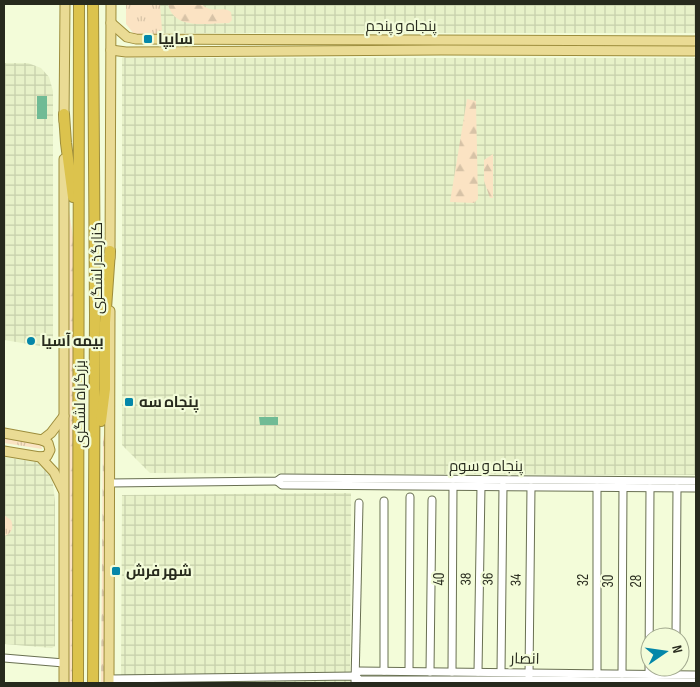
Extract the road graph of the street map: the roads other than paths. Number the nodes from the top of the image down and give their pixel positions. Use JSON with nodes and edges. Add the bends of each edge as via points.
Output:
{"nodes":[{"id":1,"x":64,"y":4,"type":"edge"},
{"id":2,"x":79,"y":4,"type":"edge"},
{"id":3,"x":93,"y":4,"type":"edge"},
{"id":4,"x":111,"y":4,"type":"edge"},
{"id":5,"x":111,"y":24,"type":"junction"},
{"id":6,"x":131,"y":38,"type":"junction"},
{"id":7,"x":441,"y":40,"type":"junction"},
{"id":8,"x":696,"y":41,"type":"edge"},
{"id":9,"x":111,"y":50,"type":"junction"},
{"id":10,"x":441,"y":50,"type":"junction"},
{"id":11,"x":696,"y":50,"type":"edge"},
{"id":12,"x":130,"y":52,"type":"junction"},
{"id":13,"x":64,"y":114,"type":"junction"},
{"id":14,"x":78,"y":232,"type":"junction"},
{"id":15,"x":110,"y":251,"type":"junction"},
{"id":16,"x":64,"y":416,"type":"junction"},
{"id":17,"x":4,"y":433,"type":"edge"},
{"id":18,"x":42,"y":440,"type":"junction"},
{"id":19,"x":4,"y":451,"type":"edge"},
{"id":20,"x":40,"y":458,"type":"junction"},
{"id":21,"x":95,"y":461,"type":"junction"},
{"id":22,"x":277,"y":481,"type":"junction"},
{"id":23,"x":696,"y":481,"type":"edge"},
{"id":24,"x":110,"y":483,"type":"junction"},
{"id":25,"x":453,"y":486,"type":"junction"},
{"id":26,"x":482,"y":486,"type":"junction"},
{"id":27,"x":503,"y":486,"type":"junction"},
{"id":28,"x":531,"y":487,"type":"junction"},
{"id":29,"x":597,"y":487,"type":"junction"},
{"id":30,"x":623,"y":487,"type":"junction"},
{"id":31,"x":650,"y":488,"type":"junction"},
{"id":32,"x":677,"y":488,"type":"junction"},
{"id":33,"x":696,"y":488,"type":"edge"},
{"id":34,"x":64,"y":492,"type":"junction"},
{"id":35,"x":410,"y":496,"type":"dead end"},
{"id":36,"x":432,"y":500,"type":"dead end"},
{"id":37,"x":384,"y":501,"type":"dead end"},
{"id":38,"x":358,"y":503,"type":"dead end"},
{"id":39,"x":676,"y":627,"type":"edge"},
{"id":40,"x":4,"y":658,"type":"edge"},
{"id":41,"x":64,"y":663,"type":"junction"},
{"id":42,"x":384,"y":671,"type":"junction"},
{"id":43,"x":409,"y":671,"type":"junction"},
{"id":44,"x":430,"y":672,"type":"junction"},
{"id":45,"x":452,"y":672,"type":"junction"},
{"id":46,"x":478,"y":672,"type":"junction"},
{"id":47,"x":501,"y":672,"type":"junction"},
{"id":48,"x":597,"y":674,"type":"junction"},
{"id":49,"x":676,"y":677,"type":"edge"},
{"id":50,"x":355,"y":679,"type":"edge"},
{"id":51,"x":532,"y":679,"type":"edge"},
{"id":52,"x":622,"y":680,"type":"edge"},
{"id":53,"x":649,"y":680,"type":"edge"},
{"id":54,"x":109,"y":681,"type":"edge"},
{"id":55,"x":381,"y":682,"type":"edge"},
{"id":56,"x":409,"y":682,"type":"edge"},
{"id":57,"x":430,"y":682,"type":"edge"},
{"id":58,"x":453,"y":682,"type":"edge"},
{"id":59,"x":478,"y":682,"type":"edge"},
{"id":60,"x":497,"y":682,"type":"edge"},
{"id":61,"x":568,"y":682,"type":"edge"},
{"id":62,"x":594,"y":682,"type":"edge"},
{"id":63,"x":696,"y":682,"type":"edge"},
{"id":64,"x":64,"y":683,"type":"edge"},
{"id":65,"x":78,"y":683,"type":"edge"},
{"id":66,"x":93,"y":683,"type":"edge"}],
"edges":[{"from":1,"to":13,"type":"main road"},
{"from":2,"to":14,"type":"highway","name":"بزرگراه لشگری"},
{"from":3,"to":21,"type":"highway","name":"بزرگراه لشگری"},
{"from":4,"to":5,"type":"main road","name":"کنارگذر لشگری"},
{"from":5,"to":6,"type":"main road"},
{"from":5,"to":9,"type":"main road","name":"کنارگذر لشگری"},
{"from":6,"to":7,"type":"main road","name":"پنجاه و پنجم"},
{"from":6,"to":12,"type":"main road"},
{"from":7,"to":8,"type":"main road","name":"پنجاه و پنجم"},
{"from":7,"to":10,"type":"main road"},
{"from":9,"to":12,"type":"main road","name":"پنجاه و پنجم"},
{"from":9,"to":15,"type":"main road","name":"کنارگذر لشگری"},
{"from":10,"to":11,"type":"main road","name":"پنجاه و پنجم"},
{"from":10,"to":12,"type":"main road","name":"پنجاه و پنجم"},
{"from":13,"to":14,"type":"highway"},
{"from":13,"to":16,"type":"main road"},
{"from":14,"to":65,"type":"highway","name":"بزرگراه لشگری"},
{"from":15,"to":21,"type":"highway","via":[[105,389]]},
{"from":15,"to":24,"type":"main road","name":"کنارگذر لشگری"},
{"from":16,"to":18,"type":"main road"},
{"from":16,"to":34,"type":"main road"},
{"from":17,"to":18,"type":"main road"},
{"from":18,"to":20,"type":"main road","via":[[48,443],[50,450]]},
{"from":19,"to":20,"type":"main road"},
{"from":20,"to":34,"type":"main road","via":[[54,472]]},
{"from":21,"to":66,"type":"highway","name":"بزرگراه لشگری"},
{"from":22,"to":23,"type":"street","name":"پنجاه و سوم","via":[[281,478]]},
{"from":22,"to":24,"type":"street","name":"پنجاه و سوم"},
{"from":22,"to":25,"type":"street","name":"پنجاه و سوم","via":[[282,485]]},
{"from":24,"to":54,"type":"main road","name":"کنارگذر لشگری"},
{"from":25,"to":26,"type":"street","name":"پنجاه و سوم"},
{"from":25,"to":45,"type":"street","name":"40"},
{"from":26,"to":27,"type":"street","name":"پنجاه و سوم"},
{"from":26,"to":46,"type":"street","name":"38"},
{"from":27,"to":28,"type":"street","name":"پنجاه و سوم"},
{"from":27,"to":47,"type":"street","name":"36"},
{"from":28,"to":29,"type":"street","name":"پنجاه و سوم"},
{"from":28,"to":51,"type":"street","name":"34"},
{"from":29,"to":30,"type":"street","name":"پنجاه و سوم"},
{"from":29,"to":48,"type":"street","name":"32"},
{"from":30,"to":31,"type":"street","name":"پنجاه و سوم"},
{"from":30,"to":52,"type":"street","name":"30"},
{"from":31,"to":32,"type":"street","name":"پنجاه و سوم"},
{"from":31,"to":53,"type":"street","name":"28"},
{"from":32,"to":33,"type":"street","name":"پنجاه و سوم"},
{"from":32,"to":39,"type":"street"},
{"from":34,"to":41,"type":"main road"},
{"from":35,"to":43,"type":"street"},
{"from":36,"to":44,"type":"street"},
{"from":37,"to":42,"type":"street"},
{"from":38,"to":50,"type":"street"},
{"from":40,"to":41,"type":"street"},
{"from":41,"to":64,"type":"main road"},
{"from":42,"to":43,"type":"street","name":"انصار"},
{"from":42,"to":50,"type":"street","name":"انصار","via":[[359,671]]},
{"from":43,"to":44,"type":"street","name":"انصار"},
{"from":44,"to":45,"type":"street","name":"انصار"},
{"from":45,"to":46,"type":"street","name":"انصار"},
{"from":46,"to":47,"type":"street","name":"انصار"},
{"from":47,"to":51,"type":"street","name":"انصار"},
{"from":48,"to":51,"type":"street","name":"انصار"},
{"from":48,"to":52,"type":"street","name":"انصار"},
{"from":49,"to":53,"type":"street","name":"انصار"},
{"from":49,"to":63,"type":"street","name":"انصار"},
{"from":50,"to":54,"type":"street","name":"انصار"},
{"from":50,"to":55,"type":"street","name":"انصار"},
{"from":51,"to":60,"type":"street","name":"انصار"},
{"from":51,"to":61,"type":"street","name":"انصار"},
{"from":52,"to":53,"type":"street","name":"انصار"},
{"from":52,"to":62,"type":"street","name":"انصار"},
{"from":55,"to":56,"type":"street","name":"انصار"},
{"from":56,"to":57,"type":"street","name":"انصار"},
{"from":57,"to":58,"type":"street","name":"انصار"},
{"from":58,"to":59,"type":"street","name":"انصار"},
{"from":59,"to":60,"type":"street","name":"انصار"},
{"from":61,"to":62,"type":"street","name":"انصار"}]}
